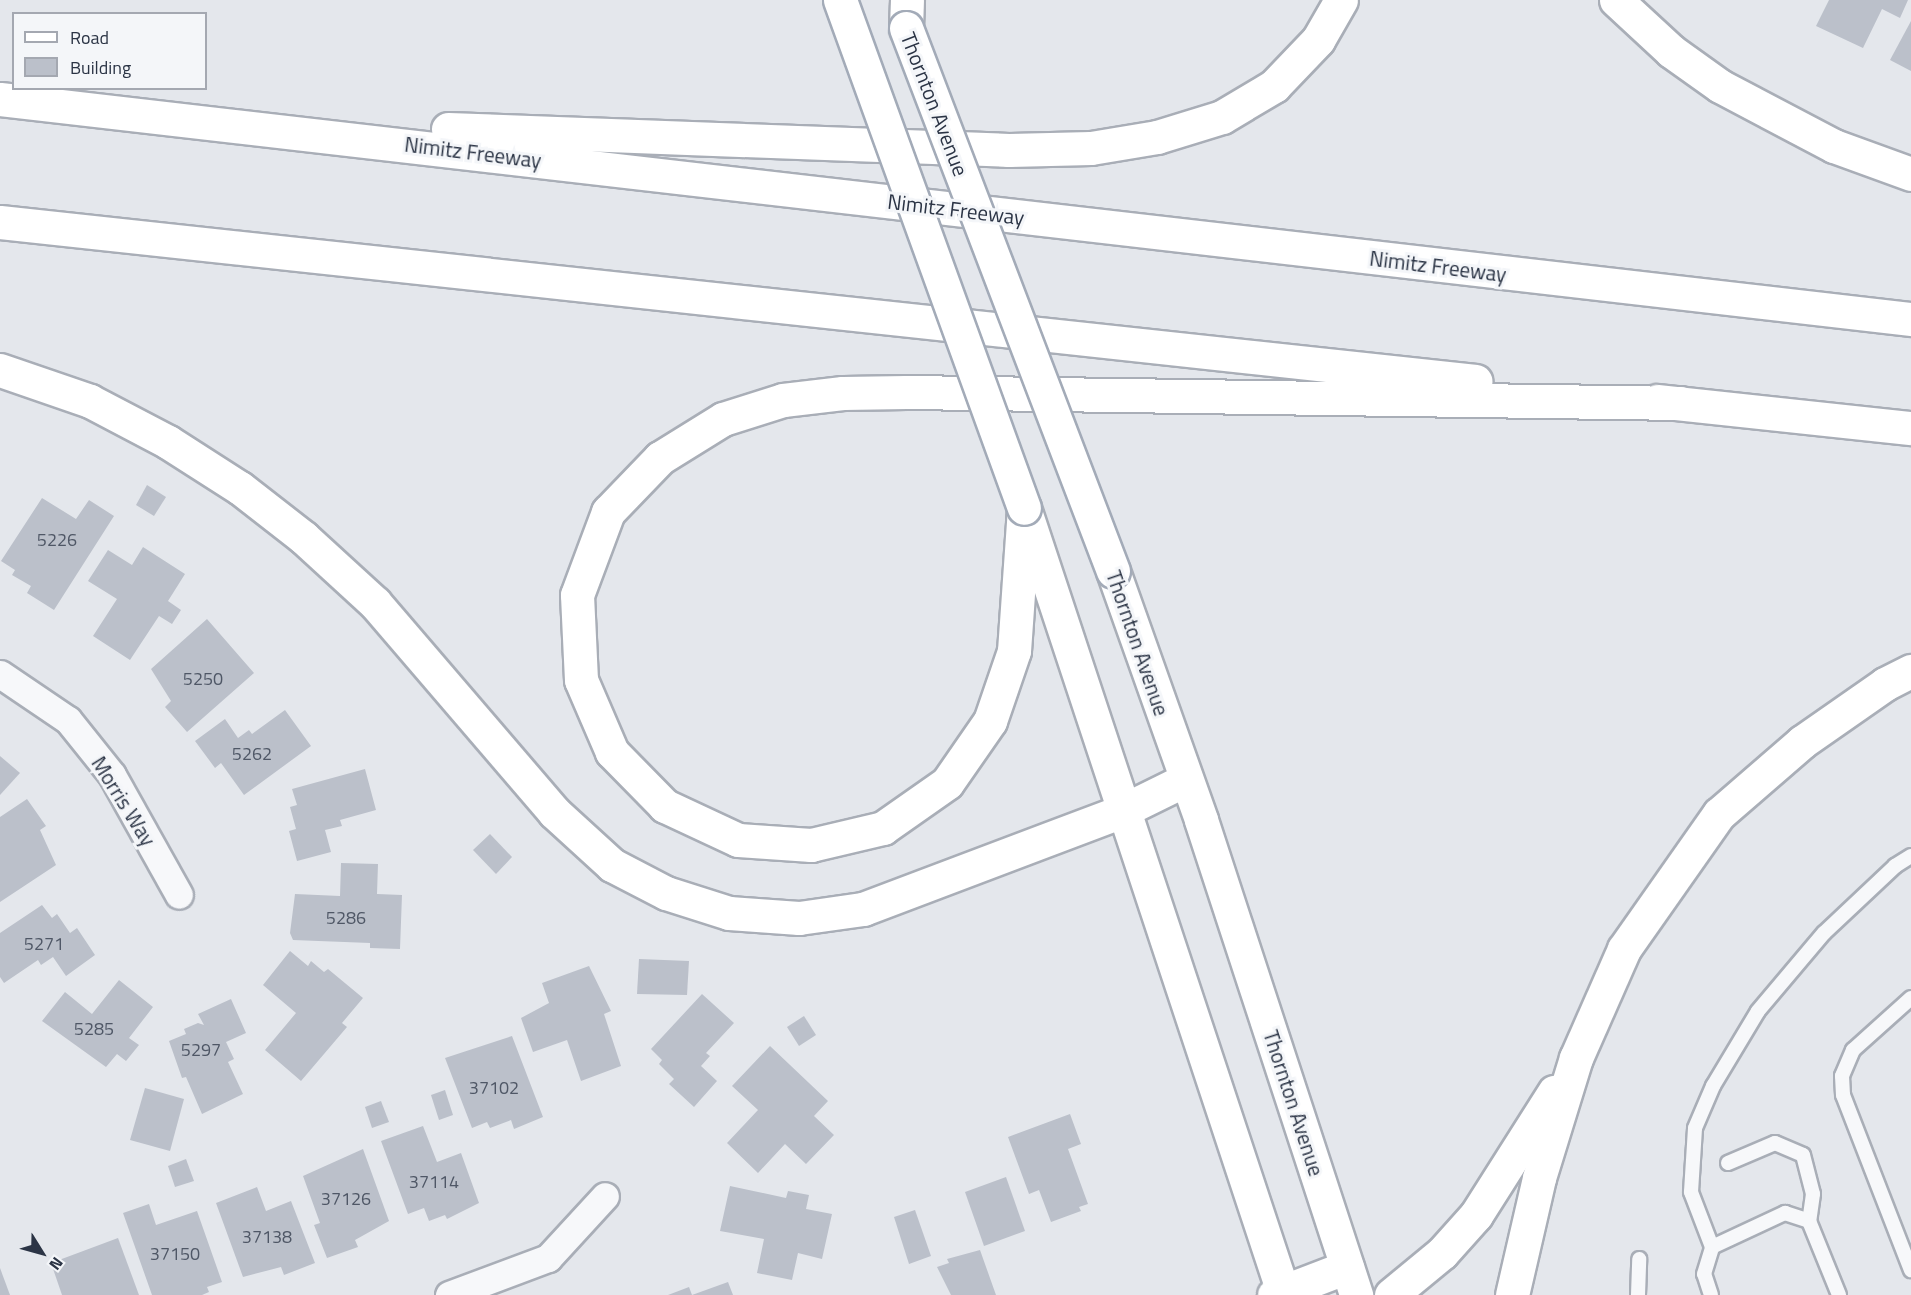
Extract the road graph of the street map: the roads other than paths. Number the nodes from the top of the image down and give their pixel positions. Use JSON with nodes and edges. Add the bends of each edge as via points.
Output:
{"nodes":[{"id":1,"x":840,"y":0,"type":"edge"},
{"id":2,"x":1341,"y":0,"type":"edge"},
{"id":3,"x":1616,"y":0,"type":"edge"},
{"id":4,"x":903,"y":9,"type":"edge"},
{"id":5,"x":0,"y":99,"type":"edge"},
{"id":6,"x":206,"y":120,"type":"junction"},
{"id":7,"x":1911,"y":174,"type":"edge"},
{"id":8,"x":0,"y":222,"type":"edge"},
{"id":9,"x":1911,"y":319,"type":"edge"},
{"id":10,"x":0,"y":370,"type":"edge"},
{"id":11,"x":1680,"y":403,"type":"junction"},
{"id":12,"x":1911,"y":428,"type":"edge"},
{"id":13,"x":1024,"y":508,"type":"junction"},
{"id":14,"x":1911,"y":671,"type":"edge"},
{"id":15,"x":0,"y":674,"type":"edge"},
{"id":16,"x":1185,"y":780,"type":"junction"},
{"id":17,"x":1122,"y":811,"type":"junction"},
{"id":18,"x":1911,"y":856,"type":"edge"},
{"id":19,"x":179,"y":895,"type":"dead end"},
{"id":20,"x":1911,"y":998,"type":"edge"},
{"id":21,"x":1576,"y":1058,"type":"junction"},
{"id":22,"x":1728,"y":1163,"type":"dead end"},
{"id":23,"x":605,"y":1196,"type":"dead end"},
{"id":24,"x":1809,"y":1221,"type":"junction"},
{"id":25,"x":1712,"y":1247,"type":"junction"},
{"id":26,"x":1638,"y":1259,"type":"dead end"},
{"id":27,"x":1911,"y":1270,"type":"edge"},
{"id":28,"x":1352,"y":1281,"type":"edge"},
{"id":29,"x":1281,"y":1294,"type":"edge"},
{"id":30,"x":449,"y":1295,"type":"edge"},
{"id":31,"x":1391,"y":1295,"type":"edge"},
{"id":32,"x":1512,"y":1295,"type":"edge"},
{"id":33,"x":1638,"y":1295,"type":"edge"},
{"id":34,"x":1711,"y":1295,"type":"edge"},
{"id":35,"x":1839,"y":1295,"type":"edge"}],
"edges":[{"from":1,"to":13,"type":"main road","bridge":true},
{"from":2,"to":6,"type":"main road","via":[[1318,40],[1274,86],[1222,117],[1157,137],[1091,148],[1009,150]]},
{"from":3,"to":7,"type":"main road","via":[[1671,51],[1720,86],[1834,146]]},
{"from":4,"to":16,"type":"main road","name":"Thornton Avenue","bridge":true,"via":[[1113,571]]},
{"from":5,"to":6,"type":"main road","name":"Nimitz Freeway"},
{"from":6,"to":9,"type":"main road","name":"Nimitz Freeway","via":[[1730,301]]},
{"from":8,"to":11,"type":"main road"},
{"from":10,"to":17,"type":"main road","via":[[90,401],[168,442],[240,488],[304,538],[375,603],[554,812],[612,865],[666,893],[729,913],[799,918],[863,909]]},
{"from":11,"to":12,"type":"main road"},
{"from":11,"to":13,"type":"main road","via":[[843,393],[783,400],[723,419],[660,458],[608,512],[577,595],[581,680],[612,752],[666,806],[738,840],[811,845],[883,828],[947,783],[990,721],[1014,651]]},
{"from":13,"to":17,"type":"main road"},
{"from":14,"to":21,"type":"main road","via":[[1885,684],[1802,742],[1719,814],[1624,949]]},
{"from":15,"to":19,"type":"street","name":"Morris Way","via":[[68,720],[112,775]]},
{"from":16,"to":17,"type":"main road"},
{"from":16,"to":28,"type":"main road","name":"Thornton Avenue"},
{"from":17,"to":29,"type":"main road"},
{"from":18,"to":25,"type":"lane","via":[[1895,866],[1824,933],[1758,1011],[1713,1086],[1695,1128],[1691,1192]]},
{"from":20,"to":27,"type":"lane","via":[[1853,1050],[1842,1076],[1843,1095]]},
{"from":21,"to":31,"type":"main road","via":[[1476,1215],[1442,1253]]},
{"from":21,"to":32,"type":"main road","via":[[1539,1178]]},
{"from":22,"to":24,"type":"lane","via":[[1775,1143],[1803,1155],[1813,1194]]},
{"from":23,"to":30,"type":"street","via":[[548,1258]]},
{"from":24,"to":25,"type":"lane","via":[[1785,1213]]},
{"from":24,"to":35,"type":"lane"},
{"from":25,"to":34,"type":"lane","via":[[1704,1274]]},
{"from":26,"to":33,"type":"lane"},
{"from":28,"to":29,"type":"main road"}]}
